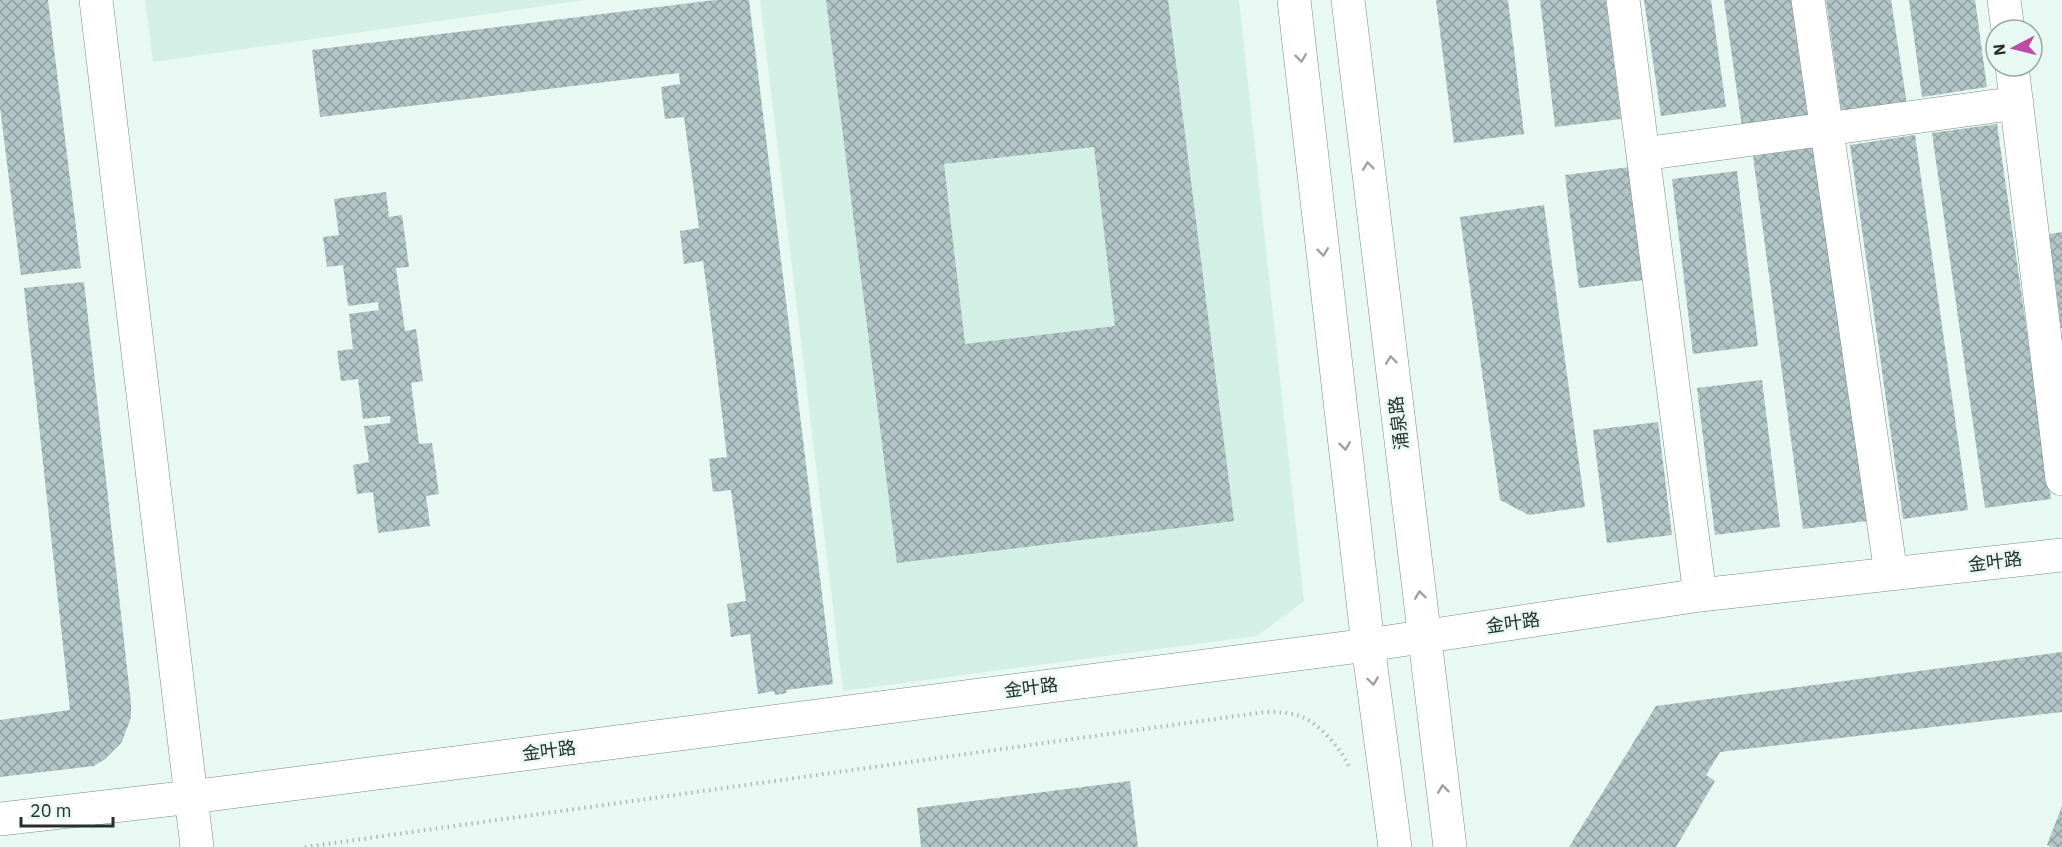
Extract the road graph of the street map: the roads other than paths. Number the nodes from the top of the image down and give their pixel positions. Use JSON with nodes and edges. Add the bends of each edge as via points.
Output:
{"nodes":[{"id":1,"x":96,"y":0,"type":"edge"},
{"id":2,"x":1294,"y":0,"type":"edge"},
{"id":3,"x":1348,"y":0,"type":"edge"},
{"id":4,"x":1623,"y":0,"type":"edge"},
{"id":5,"x":1808,"y":0,"type":"edge"},
{"id":6,"x":2004,"y":0,"type":"edge"},
{"id":7,"x":2006,"y":18,"type":"edge"},
{"id":8,"x":2014,"y":78,"type":"edge"},
{"id":9,"x":2017,"y":103,"type":"junction"},
{"id":10,"x":1827,"y":129,"type":"junction"},
{"id":11,"x":1643,"y":154,"type":"junction"},
{"id":12,"x":2062,"y":479,"type":"edge"},
{"id":13,"x":2062,"y":555,"type":"edge"},
{"id":14,"x":1891,"y":574,"type":"junction"},
{"id":15,"x":1700,"y":595,"type":"junction"},
{"id":16,"x":1425,"y":636,"type":"junction"},
{"id":17,"x":1368,"y":645,"type":"junction"},
{"id":18,"x":191,"y":797,"type":"junction"},
{"id":19,"x":0,"y":819,"type":"edge"},
{"id":20,"x":197,"y":847,"type":"edge"},
{"id":21,"x":1395,"y":847,"type":"edge"},
{"id":22,"x":1450,"y":847,"type":"edge"}],
"edges":[{"from":1,"to":18,"type":"street"},
{"from":2,"to":17,"type":"street","one_way":true},
{"from":16,"to":3,"type":"street","name":"涌泉路","one_way":true},
{"from":4,"to":11,"type":"street"},
{"from":5,"to":10,"type":"street"},
{"from":6,"to":7,"type":"street"},
{"from":8,"to":9,"type":"street"},
{"from":9,"to":10,"type":"street"},
{"from":9,"to":12,"type":"street"},
{"from":10,"to":11,"type":"street"},
{"from":10,"to":14,"type":"street"},
{"from":11,"to":15,"type":"street"},
{"from":13,"to":14,"type":"street","name":"金叶路"},
{"from":14,"to":15,"type":"street","name":"金叶路"},
{"from":15,"to":16,"type":"street","name":"金叶路"},
{"from":16,"to":17,"type":"street","name":"金叶路"},
{"from":22,"to":16,"type":"street","name":"涌泉路","one_way":true},
{"from":17,"to":18,"type":"street","name":"金叶路"},
{"from":17,"to":21,"type":"street","one_way":true},
{"from":18,"to":19,"type":"street","name":"金叶路"},
{"from":18,"to":20,"type":"street"}]}
